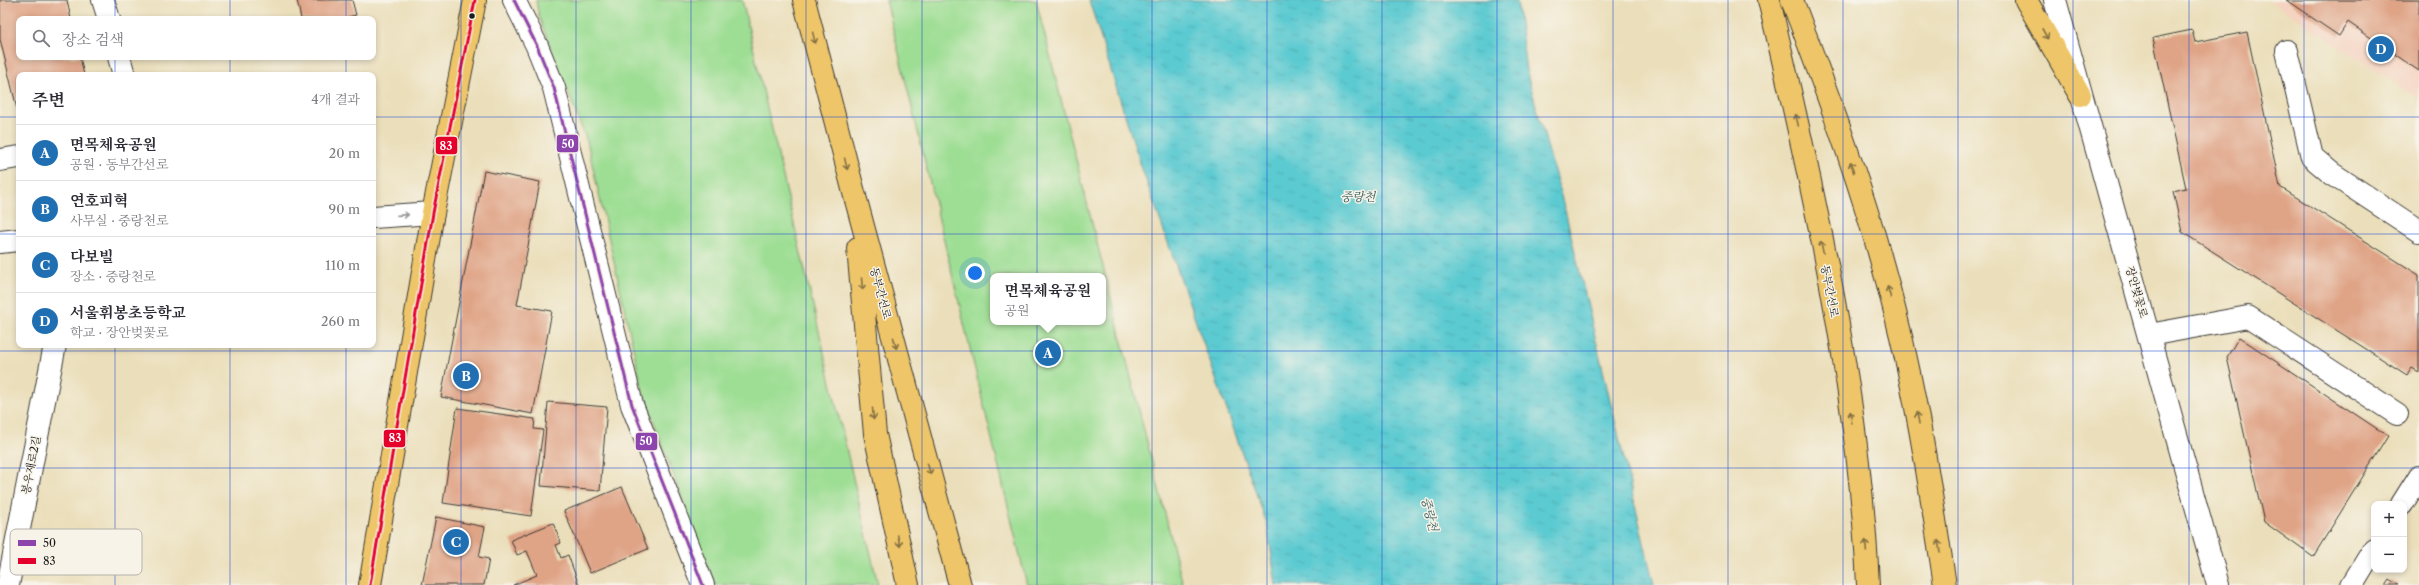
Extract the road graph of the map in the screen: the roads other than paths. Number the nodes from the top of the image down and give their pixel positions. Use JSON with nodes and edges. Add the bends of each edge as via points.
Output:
{"nodes":[{"id":1,"x":103,"y":0,"type":"edge"},
{"id":2,"x":475,"y":0,"type":"edge"},
{"id":3,"x":514,"y":0,"type":"edge"},
{"id":4,"x":804,"y":0,"type":"edge"},
{"id":5,"x":1769,"y":0,"type":"edge"},
{"id":6,"x":1792,"y":0,"type":"edge"},
{"id":7,"x":2026,"y":0,"type":"edge"},
{"id":8,"x":2055,"y":0,"type":"edge"},
{"id":9,"x":108,"y":16,"type":"edge"},
{"id":10,"x":2287,"y":51,"type":"dead end"},
{"id":11,"x":120,"y":60,"type":"edge"},
{"id":12,"x":123,"y":72,"type":"edge"},
{"id":13,"x":2080,"y":95,"type":"junction"},
{"id":14,"x":16,"y":157,"type":"edge"},
{"id":15,"x":0,"y":160,"type":"edge"},
{"id":16,"x":853,"y":190,"type":"junction"},
{"id":17,"x":433,"y":213,"type":"junction"},
{"id":18,"x":376,"y":217,"type":"edge"},
{"id":19,"x":2419,"y":231,"type":"edge"},
{"id":20,"x":16,"y":240,"type":"edge"},
{"id":21,"x":0,"y":242,"type":"edge"},
{"id":22,"x":2149,"y":336,"type":"junction"},
{"id":23,"x":54,"y":348,"type":"edge"},
{"id":24,"x":2397,"y":414,"type":"dead end"},
{"id":25,"x":2419,"y":476,"type":"edge"},
{"id":26,"x":2404,"y":501,"type":"edge"},
{"id":27,"x":19,"y":529,"type":"edge"},
{"id":28,"x":2371,"y":554,"type":"edge"},
{"id":29,"x":10,"y":575,"type":"edge"},
{"id":30,"x":8,"y":585,"type":"edge"},
{"id":31,"x":370,"y":585,"type":"edge"},
{"id":32,"x":704,"y":585,"type":"edge"},
{"id":33,"x":908,"y":585,"type":"edge"},
{"id":34,"x":960,"y":585,"type":"edge"},
{"id":35,"x":1868,"y":585,"type":"edge"},
{"id":36,"x":1945,"y":585,"type":"edge"},
{"id":37,"x":2218,"y":585,"type":"edge"},
{"id":38,"x":2352,"y":585,"type":"edge"}],
"edges":[{"from":1,"to":9,"type":"street"},
{"from":2,"to":17,"type":"main road"},
{"from":3,"to":32,"type":"street","via":[[554,88],[632,406]]},
{"from":4,"to":16,"type":"main road","name":"동부간선로","one_way":true},
{"from":35,"to":5,"type":"main road","name":"동부간선로","one_way":true,"via":[[1864,512],[1843,360],[1803,144]]},
{"from":36,"to":6,"type":"main road","one_way":true,"via":[[1914,400],[1895,312],[1840,126]]},
{"from":7,"to":13,"type":"main road","one_way":true},
{"from":8,"to":13,"type":"street","name":"장안벚꽃로"},
{"from":10,"to":19,"type":"street","via":[[2312,157],[2331,173]]},
{"from":11,"to":12,"type":"street"},
{"from":13,"to":22,"type":"street","name":"장안벚꽃로"},
{"from":14,"to":15,"type":"street"},
{"from":16,"to":33,"type":"main road","one_way":true,"via":[[875,434]]},
{"from":16,"to":34,"type":"main road","name":"동부간선로","one_way":true},
{"from":18,"to":17,"type":"street","one_way":true},
{"from":17,"to":31,"type":"main road"},
{"from":20,"to":21,"type":"street"},
{"from":22,"to":24,"type":"street","via":[[2248,317]]},
{"from":22,"to":37,"type":"street","name":"장안벚꽃로"},
{"from":23,"to":27,"type":"street","name":"봉우재로2길"},
{"from":25,"to":26,"type":"street"},
{"from":28,"to":38,"type":"street"},
{"from":29,"to":30,"type":"street","name":"봉우재로2길"}]}
